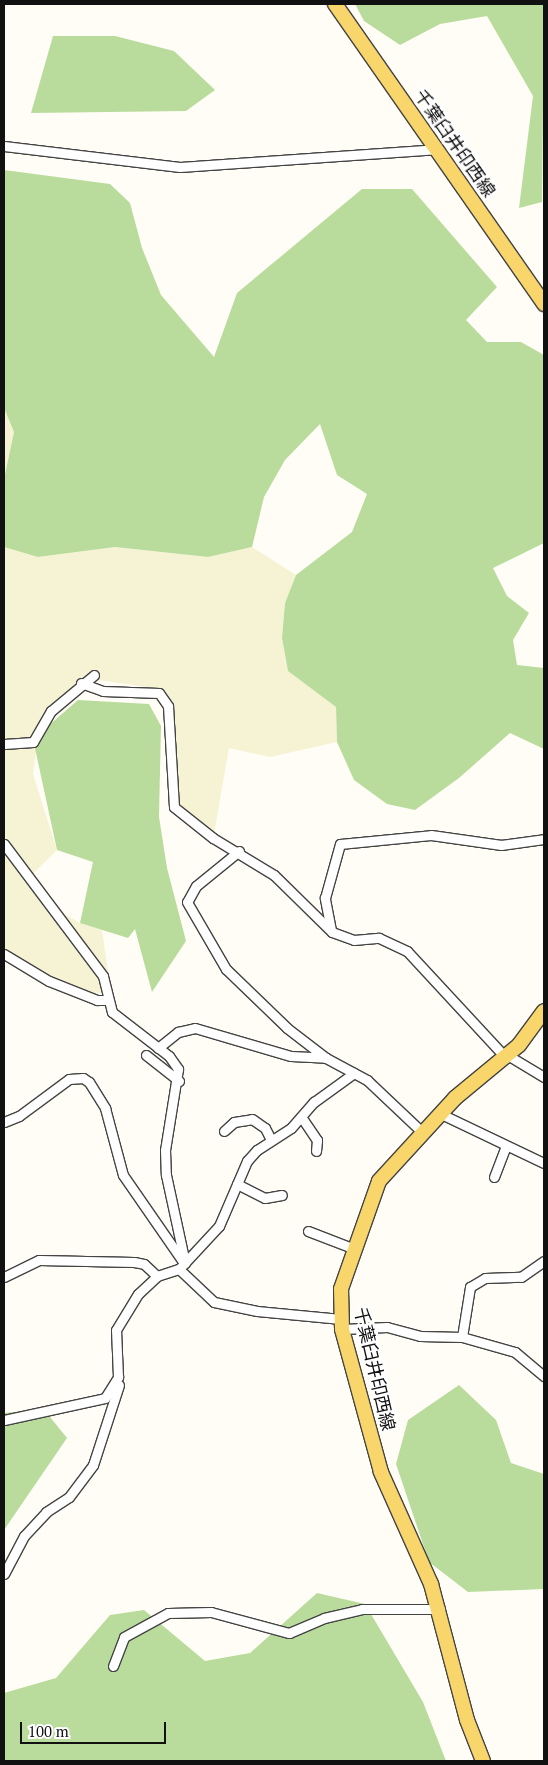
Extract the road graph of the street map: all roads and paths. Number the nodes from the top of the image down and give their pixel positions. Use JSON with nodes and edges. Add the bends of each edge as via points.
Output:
{"nodes":[{"id":1,"x":335,"y":4,"type":"edge"},
{"id":2,"x":4,"y":146,"type":"edge"},
{"id":3,"x":435,"y":149,"type":"junction"},
{"id":4,"x":544,"y":304,"type":"edge"},
{"id":5,"x":94,"y":675,"type":"dead end"},
{"id":6,"x":81,"y":683,"type":"junction"},
{"id":7,"x":4,"y":744,"type":"edge"},
{"id":8,"x":544,"y":839,"type":"edge"},
{"id":9,"x":4,"y":844,"type":"edge"},
{"id":10,"x":239,"y":851,"type":"junction"},
{"id":11,"x":332,"y":932,"type":"junction"},
{"id":12,"x":4,"y":954,"type":"edge"},
{"id":13,"x":107,"y":1000,"type":"junction"},
{"id":14,"x":544,"y":1011,"type":"edge"},
{"id":15,"x":158,"y":1048,"type":"junction"},
{"id":16,"x":146,"y":1055,"type":"dead end"},
{"id":17,"x":508,"y":1057,"type":"junction"},
{"id":18,"x":326,"y":1058,"type":"junction"},
{"id":19,"x":354,"y":1073,"type":"junction"},
{"id":20,"x":544,"y":1077,"type":"edge"},
{"id":21,"x":178,"y":1081,"type":"junction"},
{"id":22,"x":439,"y":1113,"type":"junction"},
{"id":23,"x":302,"y":1118,"type":"junction"},
{"id":24,"x":4,"y":1122,"type":"edge"},
{"id":25,"x":224,"y":1132,"type":"dead end"},
{"id":26,"x":422,"y":1132,"type":"junction"},
{"id":27,"x":271,"y":1140,"type":"junction"},
{"id":28,"x":506,"y":1146,"type":"junction"},
{"id":29,"x":316,"y":1151,"type":"dead end"},
{"id":30,"x":544,"y":1163,"type":"edge"},
{"id":31,"x":494,"y":1177,"type":"dead end"},
{"id":32,"x":237,"y":1184,"type":"junction"},
{"id":33,"x":282,"y":1195,"type":"dead end"},
{"id":34,"x":308,"y":1231,"type":"dead end"},
{"id":35,"x":352,"y":1248,"type":"junction"},
{"id":36,"x":544,"y":1261,"type":"edge"},
{"id":37,"x":182,"y":1266,"type":"junction"},
{"id":38,"x":157,"y":1276,"type":"junction"},
{"id":39,"x":4,"y":1277,"type":"edge"},
{"id":40,"x":342,"y":1324,"type":"junction"},
{"id":41,"x":462,"y":1337,"type":"junction"},
{"id":42,"x":544,"y":1376,"type":"edge"},
{"id":43,"x":118,"y":1377,"type":"junction"},
{"id":44,"x":4,"y":1420,"type":"edge"},
{"id":45,"x":4,"y":1574,"type":"edge"},
{"id":46,"x":440,"y":1609,"type":"junction"},
{"id":47,"x":113,"y":1666,"type":"dead end"},
{"id":48,"x":483,"y":1761,"type":"edge"}],
"edges":[{"from":1,"to":3,"type":"main road","name":"千葉臼井印西線"},
{"from":2,"to":3,"type":"street","via":[[180,168]]},
{"from":3,"to":4,"type":"main road","name":"千葉臼井印西線"},
{"from":5,"to":6,"type":"street"},
{"from":6,"to":7,"type":"street","via":[[51,711],[33,742]]},
{"from":6,"to":10,"type":"street","via":[[103,691],[151,691],[165,699],[171,736],[174,807],[213,838]]},
{"from":8,"to":11,"type":"street","via":[[501,845],[431,835],[340,844],[325,898]]},
{"from":9,"to":13,"type":"street","via":[[103,976]]},
{"from":10,"to":11,"type":"street","via":[[274,875]]},
{"from":10,"to":18,"type":"street","via":[[189,894],[190,912],[238,982],[287,1028]]},
{"from":11,"to":17,"type":"street","via":[[354,940],[379,938],[407,951]]},
{"from":12,"to":13,"type":"street","via":[[49,981],[97,1000]]},
{"from":13,"to":15,"type":"street","via":[[112,1012]]},
{"from":14,"to":17,"type":"main road","name":"千葉臼井印西線"},
{"from":15,"to":18,"type":"street","via":[[178,1032],[195,1028],[291,1056]]},
{"from":15,"to":21,"type":"street","via":[[174,1062]]},
{"from":16,"to":21,"type":"street"},
{"from":17,"to":20,"type":"street"},
{"from":17,"to":22,"type":"main road","name":"千葉臼井印西線"},
{"from":18,"to":19,"type":"street"},
{"from":19,"to":23,"type":"street","via":[[314,1102]]},
{"from":19,"to":26,"type":"street","via":[[367,1080]]},
{"from":21,"to":37,"type":"street","via":[[165,1150],[166,1176]]},
{"from":22,"to":26,"type":"main road","name":"千葉臼井印西線"},
{"from":22,"to":28,"type":"street"},
{"from":23,"to":27,"type":"street"},
{"from":23,"to":29,"type":"street","via":[[317,1140]]},
{"from":24,"to":37,"type":"street","via":[[19,1116],[69,1079],[83,1078],[90,1082],[105,1108],[123,1175]]},
{"from":25,"to":27,"type":"street","via":[[234,1122],[252,1119],[265,1128]]},
{"from":26,"to":35,"type":"main road","name":"千葉臼井印西線","via":[[379,1181]]},
{"from":27,"to":32,"type":"street","via":[[248,1161]]},
{"from":28,"to":30,"type":"street"},
{"from":28,"to":31,"type":"street"},
{"from":32,"to":33,"type":"street","via":[[265,1198]]},
{"from":32,"to":37,"type":"street","via":[[222,1221]]},
{"from":34,"to":35,"type":"street"},
{"from":35,"to":40,"type":"main road","name":"千葉臼井印西線","via":[[341,1289]]},
{"from":36,"to":41,"type":"street","via":[[522,1277],[485,1278],[470,1287]]},
{"from":37,"to":38,"type":"street"},
{"from":37,"to":40,"type":"street","via":[[214,1302]]},
{"from":38,"to":39,"type":"street","via":[[144,1264],[134,1262],[39,1260]]},
{"from":38,"to":43,"type":"street","via":[[138,1294],[116,1330]]},
{"from":40,"to":41,"type":"street","via":[[386,1328],[420,1336]]},
{"from":40,"to":46,"type":"main road","name":"千葉臼井印西線","via":[[381,1472]]},
{"from":41,"to":42,"type":"street","via":[[515,1352]]},
{"from":43,"to":44,"type":"street","via":[[105,1398]]},
{"from":43,"to":45,"type":"street","via":[[118,1392],[96,1446],[93,1465],[69,1497],[46,1512],[24,1536]]},
{"from":46,"to":47,"type":"street","via":[[362,1609],[324,1618],[289,1633],[211,1612],[168,1613],[124,1637]]},
{"from":46,"to":48,"type":"main road","name":"千葉臼井印西線","via":[[467,1720]]}]}
